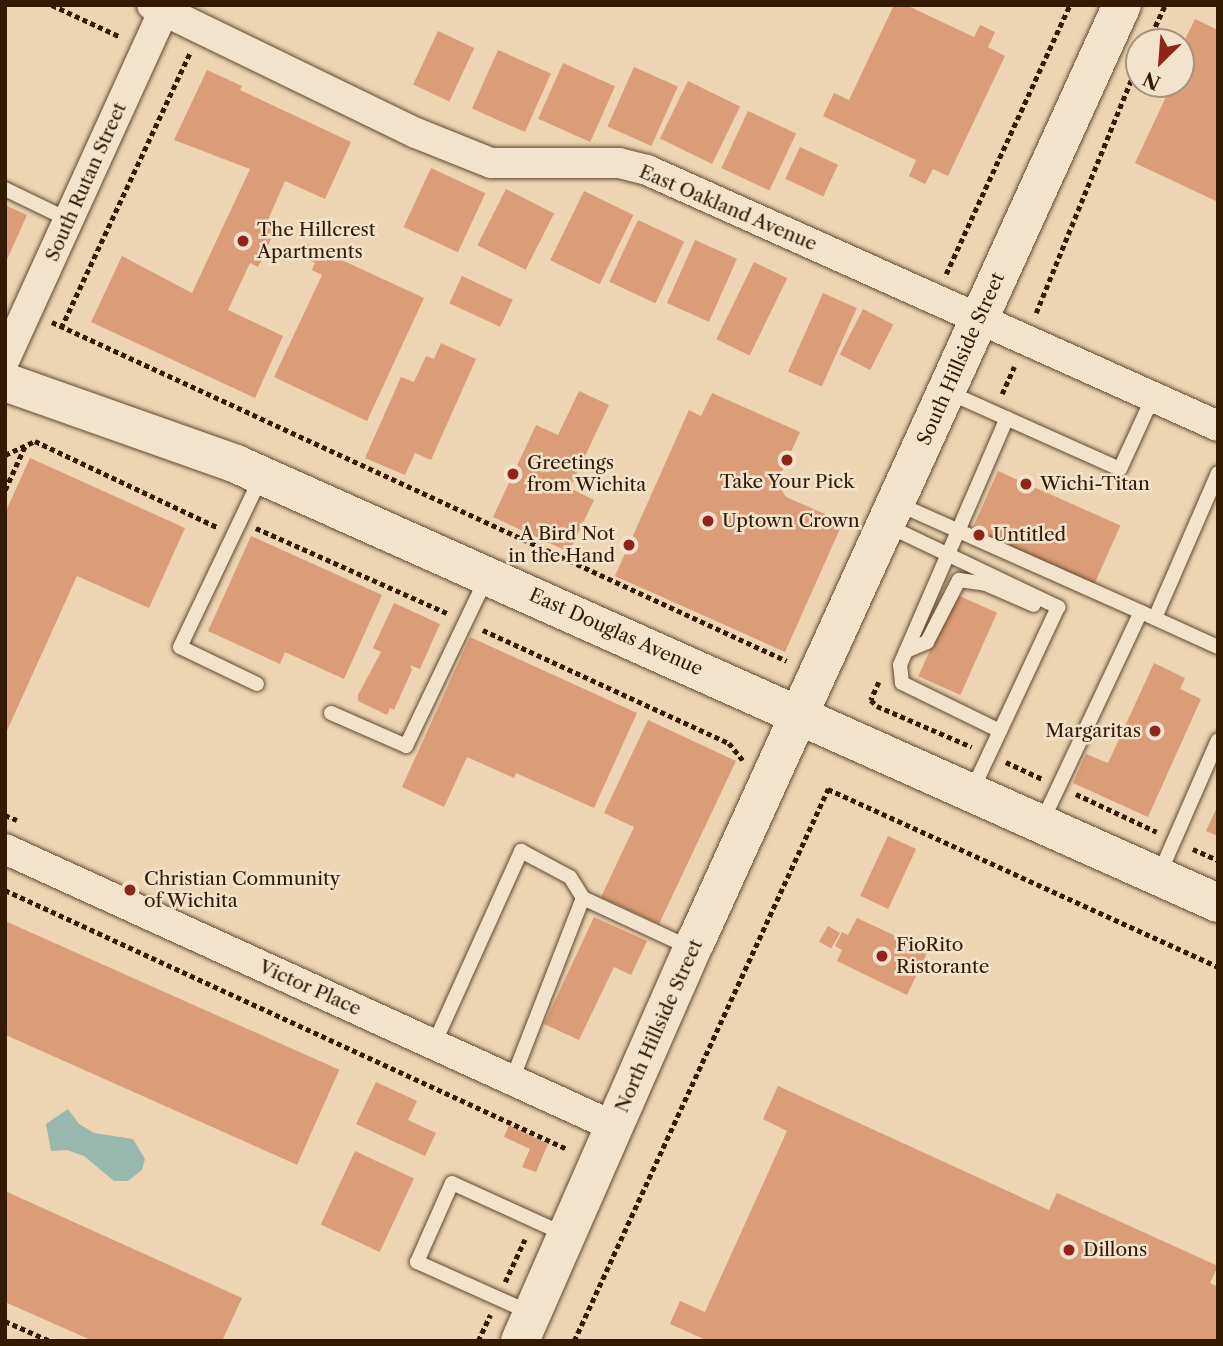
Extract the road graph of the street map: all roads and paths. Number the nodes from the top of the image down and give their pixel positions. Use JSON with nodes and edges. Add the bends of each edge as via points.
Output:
{"nodes":[{"id":1,"x":1070,"y":5,"type":"edge"},
{"id":2,"x":1122,"y":5,"type":"edge"},
{"id":3,"x":1165,"y":5,"type":"edge"},
{"id":4,"x":161,"y":7,"type":"edge"},
{"id":5,"x":201,"y":28,"type":"junction"},
{"id":6,"x":1154,"y":28,"type":"edge"},
{"id":7,"x":1125,"y":95,"type":"edge"},
{"id":8,"x":5,"y":189,"type":"edge"},
{"id":9,"x":68,"y":220,"type":"junction"},
{"id":10,"x":937,"y":300,"type":"junction"},
{"id":11,"x":28,"y":309,"type":"junction"},
{"id":12,"x":979,"y":319,"type":"junction"},
{"id":13,"x":61,"y":328,"type":"junction"},
{"id":14,"x":1025,"y":339,"type":"junction"},
{"id":15,"x":5,"y":359,"type":"edge"},
{"id":16,"x":5,"y":382,"type":"edge"},
{"id":17,"x":946,"y":391,"type":"junction"},
{"id":18,"x":1153,"y":397,"type":"junction"},
{"id":19,"x":1000,"y":415,"type":"junction"},
{"id":20,"x":1218,"y":426,"type":"edge"},
{"id":21,"x":26,"y":445,"type":"junction"},
{"id":22,"x":5,"y":455,"type":"edge"},
{"id":23,"x":1218,"y":473,"type":"edge"},
{"id":24,"x":262,"y":476,"type":"junction"},
{"id":25,"x":5,"y":490,"type":"edge"},
{"id":26,"x":891,"y":514,"type":"junction"},
{"id":27,"x":235,"y":528,"type":"junction"},
{"id":28,"x":958,"y":530,"type":"junction"},
{"id":29,"x":949,"y":554,"type":"junction"},
{"id":30,"x":487,"y":576,"type":"junction"},
{"id":31,"x":1141,"y":612,"type":"junction"},
{"id":32,"x":1055,"y":615,"type":"junction"},
{"id":33,"x":1155,"y":618,"type":"junction"},
{"id":34,"x":465,"y":622,"type":"junction"},
{"id":35,"x":1218,"y":647,"type":"edge"},
{"id":36,"x":792,"y":649,"type":"dead end"},
{"id":37,"x":906,"y":652,"type":"junction"},
{"id":38,"x":882,"y":674,"type":"dead end"},
{"id":39,"x":257,"y":684,"type":"dead end"},
{"id":40,"x":331,"y":713,"type":"dead end"},
{"id":41,"x":800,"y":713,"type":"junction"},
{"id":42,"x":1000,"y":731,"type":"junction"},
{"id":43,"x":1218,"y":740,"type":"edge"},
{"id":44,"x":989,"y":755,"type":"junction"},
{"id":45,"x":738,"y":774,"type":"dead end"},
{"id":46,"x":1058,"y":786,"type":"junction"},
{"id":47,"x":972,"y":791,"type":"junction"},
{"id":48,"x":1041,"y":823,"type":"junction"},
{"id":49,"x":1174,"y":840,"type":"junction"},
{"id":50,"x":5,"y":849,"type":"edge"},
{"id":51,"x":1218,"y":860,"type":"edge"},
{"id":52,"x":1158,"y":876,"type":"junction"},
{"id":53,"x":5,"y":890,"type":"edge"},
{"id":54,"x":583,"y":898,"type":"junction"},
{"id":55,"x":1218,"y":903,"type":"edge"},
{"id":56,"x":693,"y":949,"type":"junction"},
{"id":57,"x":1218,"y":967,"type":"edge"},
{"id":58,"x":434,"y":1044,"type":"junction"},
{"id":59,"x":512,"y":1080,"type":"junction"},
{"id":60,"x":599,"y":1120,"type":"junction"},
{"id":61,"x":567,"y":1149,"type":"junction"},
{"id":62,"x":562,"y":1160,"type":"dead end"},
{"id":63,"x":551,"y":1228,"type":"junction"},
{"id":64,"x":498,"y":1298,"type":"junction"},
{"id":65,"x":5,"y":1321,"type":"edge"},
{"id":66,"x":526,"y":1327,"type":"edge"},
{"id":67,"x":50,"y":1341,"type":"edge"},
{"id":68,"x":478,"y":1341,"type":"edge"},
{"id":69,"x":574,"y":1341,"type":"edge"}],
"edges":[{"from":1,"to":10,"type":"path"},
{"from":2,"to":12,"type":"main road","name":"South Hillside Street"},
{"from":3,"to":6,"type":"path"},
{"from":4,"to":5,"type":"street","name":"East Oakland Avenue"},
{"from":4,"to":9,"type":"street","name":"South Rutan Street"},
{"from":5,"to":10,"type":"street","name":"East Oakland Avenue","via":[[416,133],[491,163],[619,163],[647,170]]},
{"from":5,"to":13,"type":"path"},
{"from":7,"to":14,"type":"path"},
{"from":8,"to":9,"type":"lane"},
{"from":9,"to":11,"type":"street","name":"South Rutan Street"},
{"from":10,"to":12,"type":"street","name":"East Oakland Avenue"},
{"from":11,"to":13,"type":"path"},
{"from":11,"to":15,"type":"street","name":"South Rutan Street"},
{"from":12,"to":14,"type":"street","name":"East Oakland Avenue"},
{"from":12,"to":17,"type":"main road","name":"South Hillside Street"},
{"from":13,"to":36,"type":"path","via":[[787,662]]},
{"from":14,"to":18,"type":"street","name":"East Oakland Avenue"},
{"from":14,"to":19,"type":"path"},
{"from":16,"to":24,"type":"main road","name":"East Douglas Avenue"},
{"from":17,"to":19,"type":"lane"},
{"from":17,"to":26,"type":"main road","name":"South Hillside Street"},
{"from":18,"to":19,"type":"lane","via":[[1120,469]]},
{"from":18,"to":20,"type":"street","name":"East Oakland Avenue"},
{"from":19,"to":28,"type":"lane"},
{"from":21,"to":22,"type":"path"},
{"from":21,"to":25,"type":"path"},
{"from":21,"to":27,"type":"path","via":[[35,442],[220,529]]},
{"from":23,"to":33,"type":"lane"},
{"from":24,"to":27,"type":"lane"},
{"from":24,"to":30,"type":"main road","name":"East Douglas Avenue"},
{"from":26,"to":28,"type":"lane"},
{"from":26,"to":29,"type":"lane"},
{"from":26,"to":41,"type":"main road","name":"South Hillside Street"},
{"from":27,"to":34,"type":"path","via":[[254,527]]},
{"from":27,"to":39,"type":"lane","via":[[180,647]]},
{"from":28,"to":29,"type":"lane"},
{"from":28,"to":31,"type":"lane"},
{"from":29,"to":32,"type":"lane","via":[[1058,607]]},
{"from":29,"to":37,"type":"lane"},
{"from":30,"to":34,"type":"lane"},
{"from":30,"to":41,"type":"main road","name":"East Douglas Avenue"},
{"from":31,"to":33,"type":"lane"},
{"from":31,"to":46,"type":"lane"},
{"from":32,"to":37,"type":"lane","via":[[986,584],[959,580],[927,642]]},
{"from":32,"to":42,"type":"lane"},
{"from":33,"to":35,"type":"lane"},
{"from":34,"to":40,"type":"lane","via":[[406,746]]},
{"from":34,"to":45,"type":"path","via":[[729,743],[744,762]]},
{"from":37,"to":42,"type":"lane","via":[[900,664],[902,682]]},
{"from":38,"to":44,"type":"path","via":[[872,700],[877,706]]},
{"from":41,"to":47,"type":"main road","name":"East Douglas Avenue"},
{"from":41,"to":56,"type":"main road","name":"North Hillside Street"},
{"from":42,"to":44,"type":"lane"},
{"from":43,"to":49,"type":"lane"},
{"from":44,"to":46,"type":"path"},
{"from":44,"to":47,"type":"lane"},
{"from":46,"to":48,"type":"lane"},
{"from":46,"to":49,"type":"path"},
{"from":47,"to":48,"type":"main road","name":"East Douglas Avenue"},
{"from":48,"to":52,"type":"main road","name":"East Douglas Avenue"},
{"from":49,"to":51,"type":"path"},
{"from":49,"to":52,"type":"lane"},
{"from":50,"to":58,"type":"street","name":"Victor Place"},
{"from":52,"to":55,"type":"main road","name":"East Douglas Avenue"},
{"from":53,"to":61,"type":"path"},
{"from":54,"to":56,"type":"lane"},
{"from":54,"to":58,"type":"lane","via":[[570,877],[521,851]]},
{"from":54,"to":59,"type":"lane"},
{"from":56,"to":60,"type":"main road","name":"North Hillside Street"},
{"from":57,"to":69,"type":"path","via":[[828,789]]},
{"from":58,"to":59,"type":"street","name":"Victor Place"},
{"from":59,"to":60,"type":"street","name":"Victor Place"},
{"from":60,"to":61,"type":"path"},
{"from":60,"to":63,"type":"main road","name":"North Hillside Street"},
{"from":61,"to":62,"type":"path"},
{"from":63,"to":64,"type":"path"},
{"from":63,"to":64,"type":"lane","via":[[452,1182],[417,1262]]},
{"from":63,"to":66,"type":"main road","name":"North Hillside Street"},
{"from":64,"to":66,"type":"lane"},
{"from":64,"to":68,"type":"path"},
{"from":65,"to":67,"type":"path"}]}
